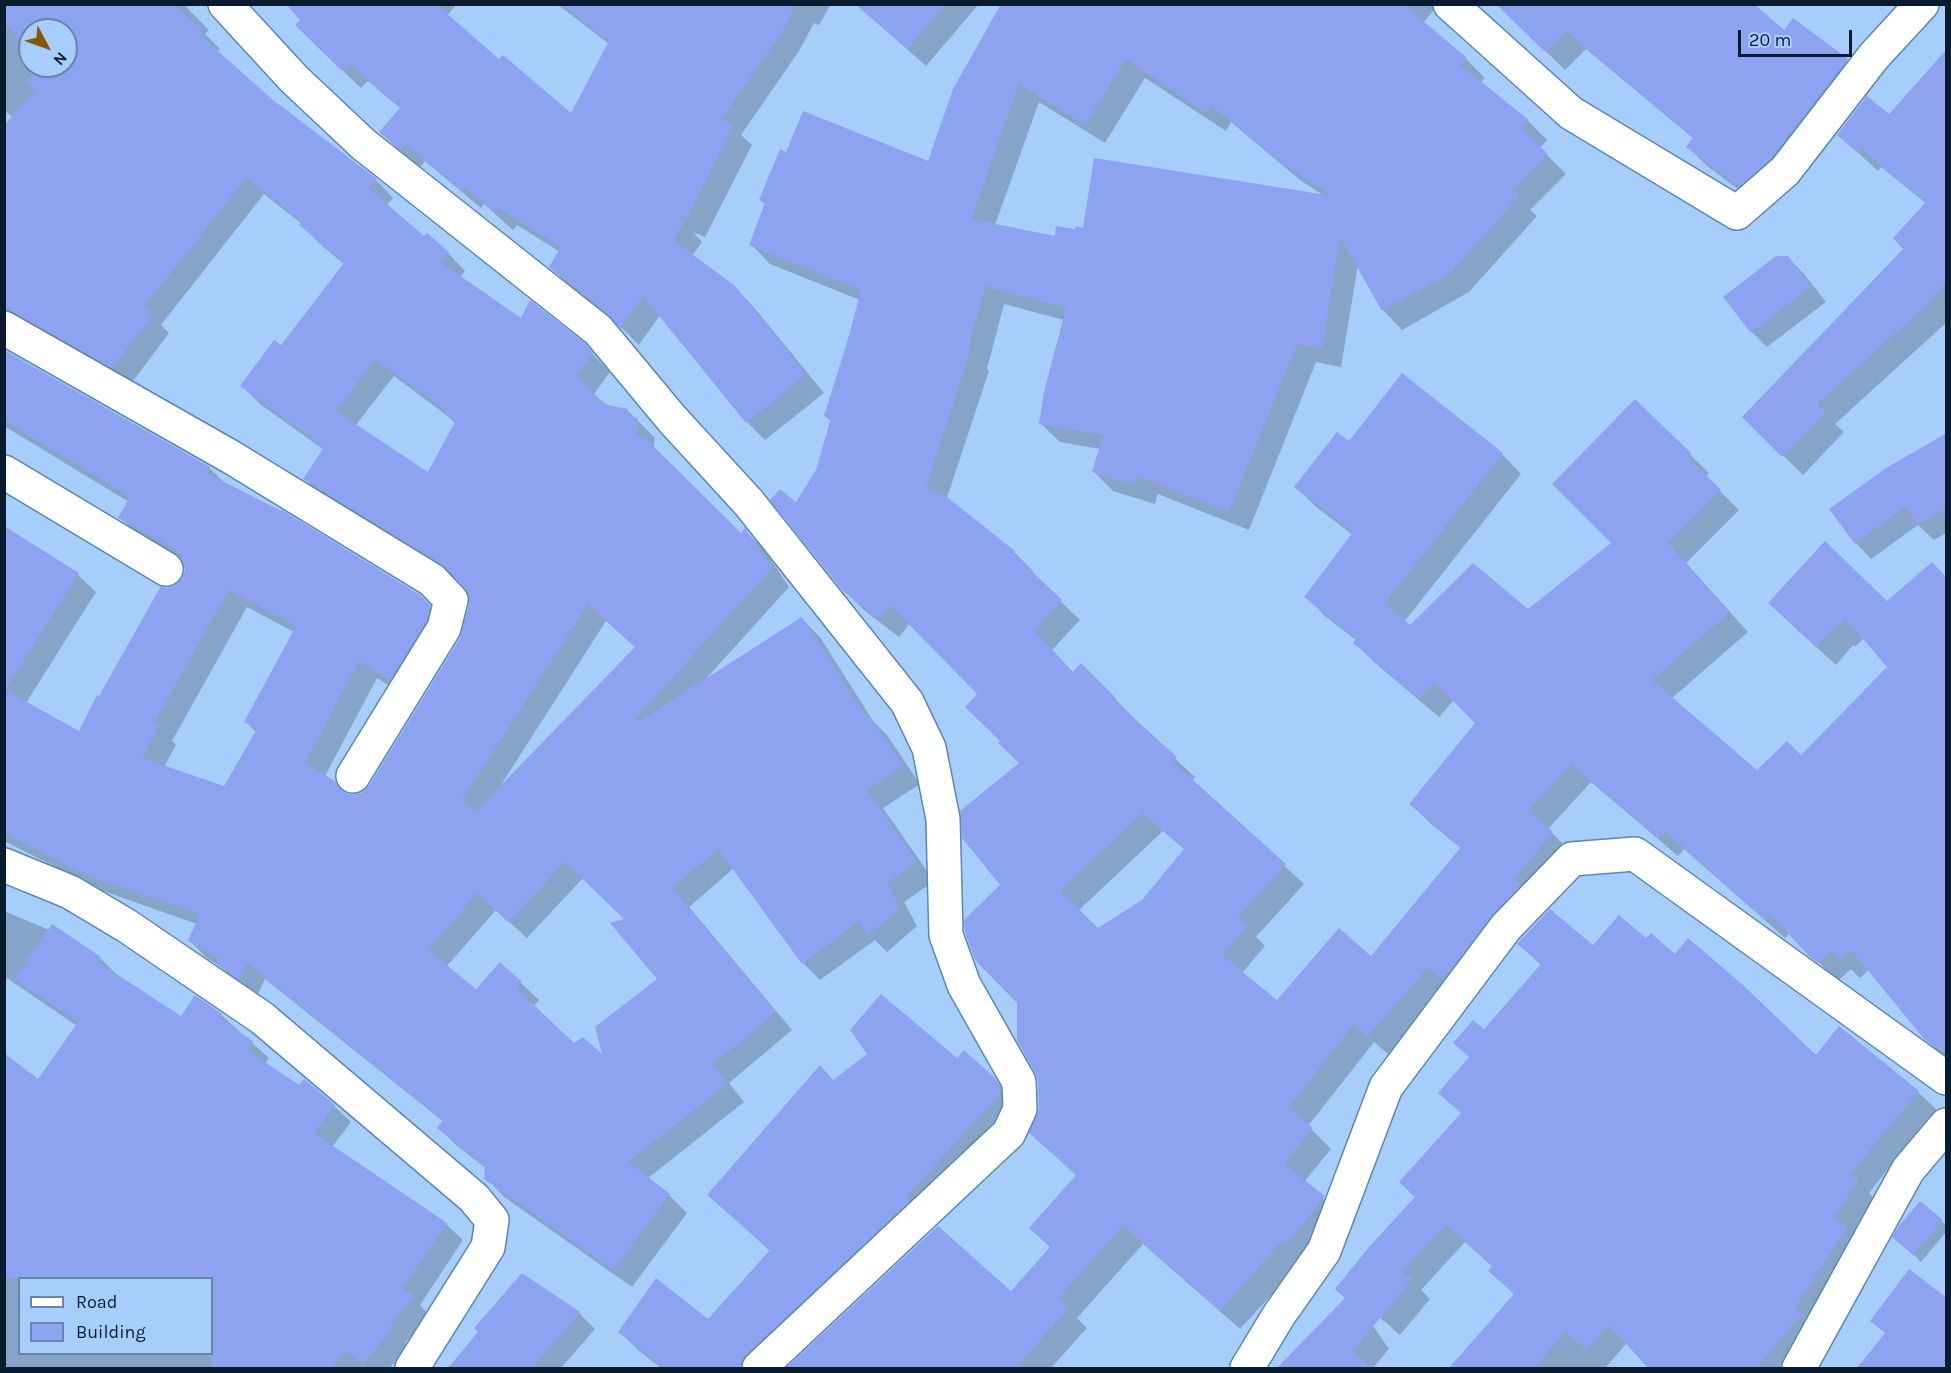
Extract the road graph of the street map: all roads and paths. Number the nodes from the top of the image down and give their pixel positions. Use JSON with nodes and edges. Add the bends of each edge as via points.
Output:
{"nodes":[{"id":1,"x":225,"y":4,"type":"edge"},
{"id":2,"x":1450,"y":4,"type":"edge"},
{"id":3,"x":1922,"y":4,"type":"edge"},
{"id":4,"x":4,"y":328,"type":"edge"},
{"id":5,"x":4,"y":472,"type":"edge"},
{"id":6,"x":166,"y":569,"type":"dead end"},
{"id":7,"x":354,"y":776,"type":"dead end"},
{"id":8,"x":4,"y":865,"type":"edge"},
{"id":9,"x":1947,"y":1078,"type":"edge"},
{"id":10,"x":1947,"y":1125,"type":"edge"},
{"id":11,"x":412,"y":1368,"type":"edge"},
{"id":12,"x":759,"y":1368,"type":"edge"},
{"id":13,"x":1247,"y":1368,"type":"edge"},
{"id":14,"x":1799,"y":1368,"type":"edge"}],
"edges":[{"from":1,"to":12,"type":"street","via":[[294,79],[363,144],[598,330],[749,503],[900,693],[929,748],[944,819],[946,935],[964,985],[1020,1082],[1020,1109],[1009,1132]]},
{"from":2,"to":3,"type":"street","via":[[1571,113],[1737,213],[1785,171],[1874,56]]},
{"from":4,"to":7,"type":"street","via":[[231,458],[432,580],[451,600],[444,628]]},
{"from":5,"to":6,"type":"street"},
{"from":8,"to":11,"type":"street","via":[[89,903],[262,1018],[474,1198],[492,1220],[488,1247]]},
{"from":9,"to":13,"type":"street","via":[[1635,854],[1572,859],[1506,927],[1386,1087],[1324,1251]]},
{"from":10,"to":14,"type":"street","via":[[1908,1170]]}]}
